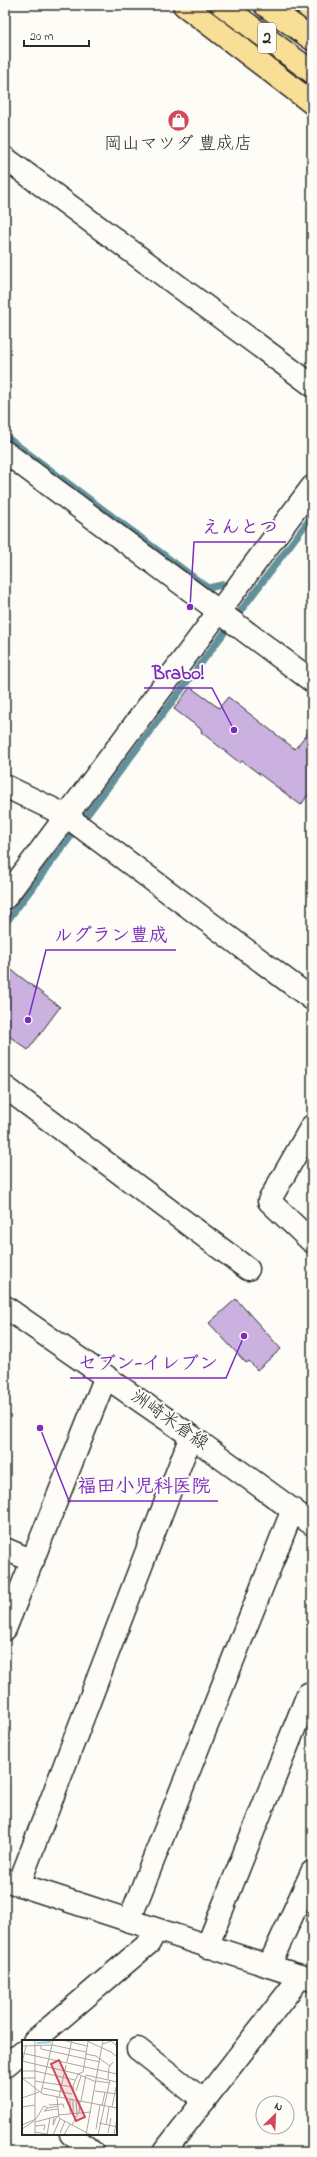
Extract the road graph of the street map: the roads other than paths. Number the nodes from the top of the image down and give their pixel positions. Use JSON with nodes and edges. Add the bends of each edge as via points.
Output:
{"nodes":[{"id":1,"x":184,"y":5,"type":"edge"},
{"id":2,"x":222,"y":5,"type":"edge"},
{"id":3,"x":265,"y":5,"type":"edge"},
{"id":4,"x":306,"y":5,"type":"edge"},
{"id":5,"x":312,"y":10,"type":"edge"},
{"id":6,"x":312,"y":39,"type":"edge"},
{"id":7,"x":312,"y":72,"type":"edge"},
{"id":8,"x":312,"y":103,"type":"edge"},
{"id":9,"x":5,"y":158,"type":"edge"},
{"id":10,"x":312,"y":385,"type":"edge"},
{"id":11,"x":5,"y":452,"type":"edge"},
{"id":12,"x":312,"y":487,"type":"edge"},
{"id":13,"x":230,"y":607,"type":"junction"},
{"id":14,"x":312,"y":681,"type":"edge"},
{"id":15,"x":5,"y":786,"type":"edge"},
{"id":16,"x":75,"y":822,"type":"junction"},
{"id":17,"x":5,"y":898,"type":"edge"},
{"id":18,"x":312,"y":999,"type":"edge"},
{"id":19,"x":5,"y":1087,"type":"edge"},
{"id":20,"x":312,"y":1126,"type":"edge"},
{"id":21,"x":311,"y":1241,"type":"dead end"},
{"id":22,"x":248,"y":1268,"type":"dead end"},
{"id":23,"x":5,"y":1307,"type":"edge"},
{"id":24,"x":106,"y":1376,"type":"junction"},
{"id":25,"x":191,"y":1436,"type":"junction"},
{"id":26,"x":292,"y":1509,"type":"junction"},
{"id":27,"x":312,"y":1524,"type":"edge"},
{"id":28,"x":5,"y":1549,"type":"edge"},
{"id":29,"x":34,"y":1561,"type":"junction"},
{"id":30,"x":5,"y":1629,"type":"edge"},
{"id":31,"x":312,"y":1695,"type":"edge"},
{"id":32,"x":312,"y":1872,"type":"edge"},
{"id":33,"x":12,"y":1882,"type":"edge"},
{"id":34,"x":129,"y":1921,"type":"junction"},
{"id":35,"x":156,"y":1930,"type":"junction"},
{"id":36,"x":207,"y":1947,"type":"junction"},
{"id":37,"x":269,"y":1966,"type":"junction"},
{"id":38,"x":307,"y":1978,"type":"edge"},
{"id":39,"x":35,"y":2040,"type":"edge"},
{"id":40,"x":138,"y":2049,"type":"dead end"},
{"id":41,"x":22,"y":2052,"type":"edge"},
{"id":42,"x":5,"y":2066,"type":"edge"},
{"id":43,"x":204,"y":2101,"type":"junction"},
{"id":44,"x":72,"y":2135,"type":"edge"},
{"id":45,"x":92,"y":2152,"type":"edge"},
{"id":46,"x":164,"y":2152,"type":"edge"}],
"edges":[{"from":1,"to":8,"type":"highway"},
{"from":2,"to":7,"type":"highway","number":"2"},
{"from":3,"to":6,"type":"highway","number":"2"},
{"from":4,"to":5,"type":"highway"},
{"from":9,"to":10,"type":"street"},
{"from":11,"to":13,"type":"street"},
{"from":12,"to":13,"type":"street"},
{"from":13,"to":14,"type":"street"},
{"from":13,"to":16,"type":"street"},
{"from":15,"to":16,"type":"street"},
{"from":16,"to":17,"type":"street"},
{"from":16,"to":18,"type":"street"},
{"from":19,"to":22,"type":"street"},
{"from":20,"to":21,"type":"street","via":[[269,1201]]},
{"from":23,"to":24,"type":"street","name":"洲崎米倉線"},
{"from":24,"to":25,"type":"street","name":"洲崎米倉線"},
{"from":24,"to":29,"type":"street"},
{"from":25,"to":26,"type":"street","name":"洲崎米倉線"},
{"from":25,"to":33,"type":"street"},
{"from":26,"to":27,"type":"street","name":"洲崎米倉線"},
{"from":26,"to":34,"type":"street"},
{"from":28,"to":29,"type":"street"},
{"from":29,"to":30,"type":"street"},
{"from":31,"to":36,"type":"street","via":[[308,1694]]},
{"from":32,"to":37,"type":"street"},
{"from":33,"to":34,"type":"street"},
{"from":34,"to":35,"type":"street"},
{"from":35,"to":36,"type":"street"},
{"from":35,"to":39,"type":"street","via":[[149,1943]]},
{"from":36,"to":37,"type":"street"},
{"from":37,"to":38,"type":"street"},
{"from":38,"to":43,"type":"street"},
{"from":40,"to":43,"type":"street"},
{"from":41,"to":42,"type":"street"},
{"from":43,"to":46,"type":"street"},
{"from":44,"to":45,"type":"street"}]}
